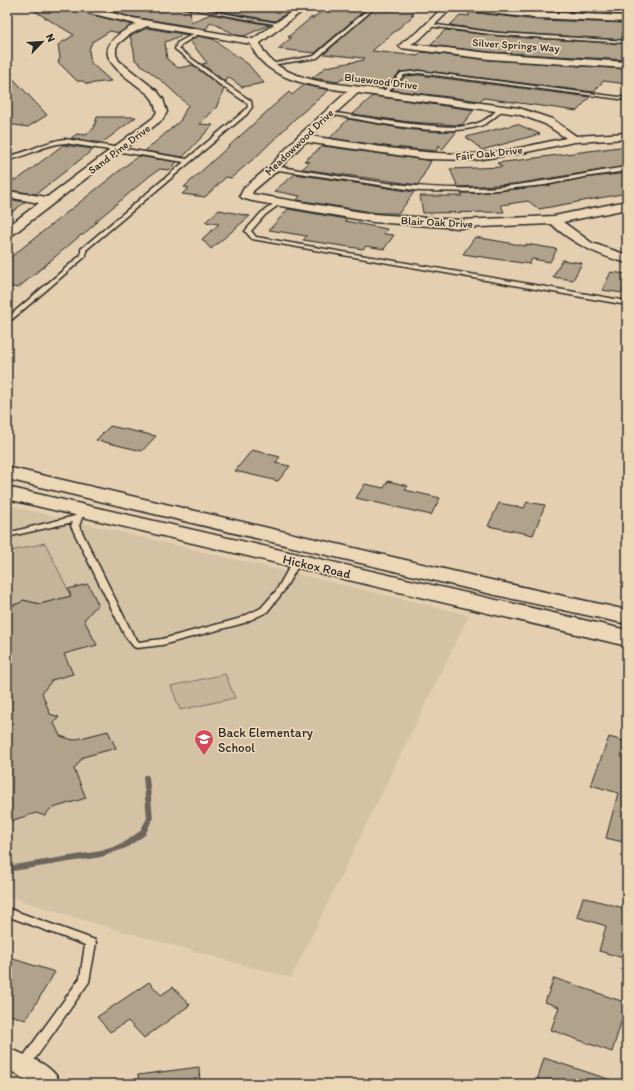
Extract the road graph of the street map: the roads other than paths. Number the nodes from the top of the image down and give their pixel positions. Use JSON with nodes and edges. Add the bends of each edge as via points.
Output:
{"nodes":[{"id":1,"x":85,"y":7,"type":"edge"},
{"id":2,"x":182,"y":7,"type":"edge"},
{"id":3,"x":304,"y":7,"type":"edge"},
{"id":4,"x":365,"y":7,"type":"edge"},
{"id":5,"x":449,"y":7,"type":"edge"},
{"id":6,"x":461,"y":7,"type":"edge"},
{"id":7,"x":627,"y":19,"type":"edge"},
{"id":8,"x":146,"y":23,"type":"junction"},
{"id":9,"x":280,"y":24,"type":"junction"},
{"id":10,"x":429,"y":25,"type":"junction"},
{"id":11,"x":199,"y":32,"type":"junction"},
{"id":12,"x":255,"y":42,"type":"junction"},
{"id":13,"x":627,"y":42,"type":"edge"},
{"id":14,"x":271,"y":64,"type":"junction"},
{"id":15,"x":627,"y":65,"type":"edge"},
{"id":16,"x":355,"y":90,"type":"junction"},
{"id":17,"x":383,"y":94,"type":"junction"},
{"id":18,"x":627,"y":100,"type":"edge"},
{"id":19,"x":502,"y":108,"type":"junction"},
{"id":20,"x":329,"y":113,"type":"junction"},
{"id":21,"x":627,"y":136,"type":"edge"},
{"id":22,"x":302,"y":138,"type":"junction"},
{"id":23,"x":574,"y":139,"type":"junction"},
{"id":24,"x":119,"y":150,"type":"junction"},
{"id":25,"x":7,"y":158,"type":"edge"},
{"id":26,"x":187,"y":162,"type":"junction"},
{"id":27,"x":274,"y":168,"type":"junction"},
{"id":28,"x":627,"y":169,"type":"edge"},
{"id":29,"x":7,"y":194,"type":"edge"},
{"id":30,"x":246,"y":196,"type":"joint"},
{"id":31,"x":48,"y":201,"type":"junction"},
{"id":32,"x":278,"y":202,"type":"junction"},
{"id":33,"x":627,"y":205,"type":"edge"},
{"id":34,"x":554,"y":220,"type":"junction"},
{"id":35,"x":7,"y":234,"type":"edge"},
{"id":36,"x":627,"y":259,"type":"edge"},
{"id":37,"x":627,"y":303,"type":"edge"},
{"id":38,"x":7,"y":321,"type":"edge"},
{"id":39,"x":7,"y":473,"type":"edge"},
{"id":40,"x":7,"y":493,"type":"edge"},
{"id":41,"x":79,"y":514,"type":"junction"},
{"id":42,"x":265,"y":534,"type":"junction"},
{"id":43,"x":7,"y":535,"type":"edge"},
{"id":44,"x":302,"y":552,"type":"junction"},
{"id":45,"x":627,"y":617,"type":"edge"},
{"id":46,"x":627,"y":638,"type":"edge"},
{"id":47,"x":7,"y":912,"type":"edge"},
{"id":48,"x":16,"y":1062,"type":"edge"},
{"id":49,"x":47,"y":1083,"type":"edge"}],
"edges":[{"from":1,"to":8,"type":"street","via":[[102,14]]},
{"from":2,"to":9,"type":"lane"},
{"from":3,"to":9,"type":"street"},
{"from":4,"to":14,"type":"lane","via":[[370,9],[369,11],[315,57]]},
{"from":5,"to":10,"type":"street"},
{"from":6,"to":7,"type":"street","via":[[537,15]]},
{"from":8,"to":11,"type":"street"},
{"from":8,"to":24,"type":"street","name":"Sand Pine Drive","via":[[122,36],[110,51],[115,62],[153,93],[162,112],[157,120]]},
{"from":9,"to":12,"type":"street"},
{"from":10,"to":13,"type":"lane","via":[[498,34]]},
{"from":10,"to":15,"type":"street","name":"Silver Springs Way","via":[[416,39],[404,46],[489,56]]},
{"from":11,"to":12,"type":"street"},
{"from":11,"to":26,"type":"lane","via":[[179,44],[177,49],[250,102],[250,107]]},
{"from":12,"to":14,"type":"street","name":"Bluewood Drive","via":[[260,56]]},
{"from":14,"to":16,"type":"street","name":"Bluewood Drive","via":[[286,74],[308,82]]},
{"from":16,"to":17,"type":"street","name":"Bluewood Drive"},
{"from":16,"to":20,"type":"street","name":"Meadowwood Drive"},
{"from":17,"to":18,"type":"lane","via":[[403,74],[418,72]]},
{"from":17,"to":19,"type":"street","name":"Bluewood Drive"},
{"from":19,"to":20,"type":"lane","via":[[490,120],[464,128],[410,125]]},
{"from":19,"to":23,"type":"street","name":"Bluewood Drive","via":[[538,116],[561,127]]},
{"from":20,"to":22,"type":"street","name":"Meadowwood Drive"},
{"from":21,"to":23,"type":"street","name":"Fair Oak Drive"},
{"from":22,"to":23,"type":"street","name":"Fair Oak Drive","via":[[426,156],[451,157],[475,157],[517,151]]},
{"from":22,"to":27,"type":"street","name":"Meadowwood Drive"},
{"from":24,"to":25,"type":"lane","via":[[58,141],[45,144],[26,154]]},
{"from":24,"to":26,"type":"lane"},
{"from":24,"to":31,"type":"street","name":"Sand Pine Drive"},
{"from":26,"to":38,"type":"lane","via":[[83,250],[84,254],[75,263]]},
{"from":27,"to":28,"type":"lane","via":[[420,189],[477,190],[545,184]]},
{"from":27,"to":30,"type":"street","name":"Meadowwood Drive","via":[[248,190]]},
{"from":29,"to":31,"type":"street"},
{"from":30,"to":32,"type":"street","name":"Blair Oak Drive"},
{"from":31,"to":35,"type":"street","name":"Sand Pine Drive"},
{"from":32,"to":34,"type":"street","name":"Blair Oak Drive","via":[[373,218],[417,222],[459,224]]},
{"from":32,"to":37,"type":"lane","via":[[248,231],[254,238]]},
{"from":33,"to":34,"type":"street","name":"Blair Oak Drive"},
{"from":34,"to":36,"type":"street","via":[[585,245]]},
{"from":39,"to":42,"type":"street","name":"Hickox Road"},
{"from":40,"to":41,"type":"street","name":"Hickox Road"},
{"from":41,"to":42,"type":"street","via":[[96,503],[110,501],[250,535]]},
{"from":41,"to":43,"type":"lane"},
{"from":41,"to":44,"type":"street","name":"Hickox Road"},
{"from":41,"to":44,"type":"lane","via":[[75,526],[128,636],[137,645],[162,642],[241,621],[264,610],[279,592]]},
{"from":42,"to":44,"type":"street","name":"Hickox Road"},
{"from":44,"to":45,"type":"street","name":"Hickox Road"},
{"from":44,"to":46,"type":"street","name":"Hickox Road"},
{"from":47,"to":48,"type":"lane","via":[[91,943],[85,979]]},
{"from":48,"to":49,"type":"street"}]}
